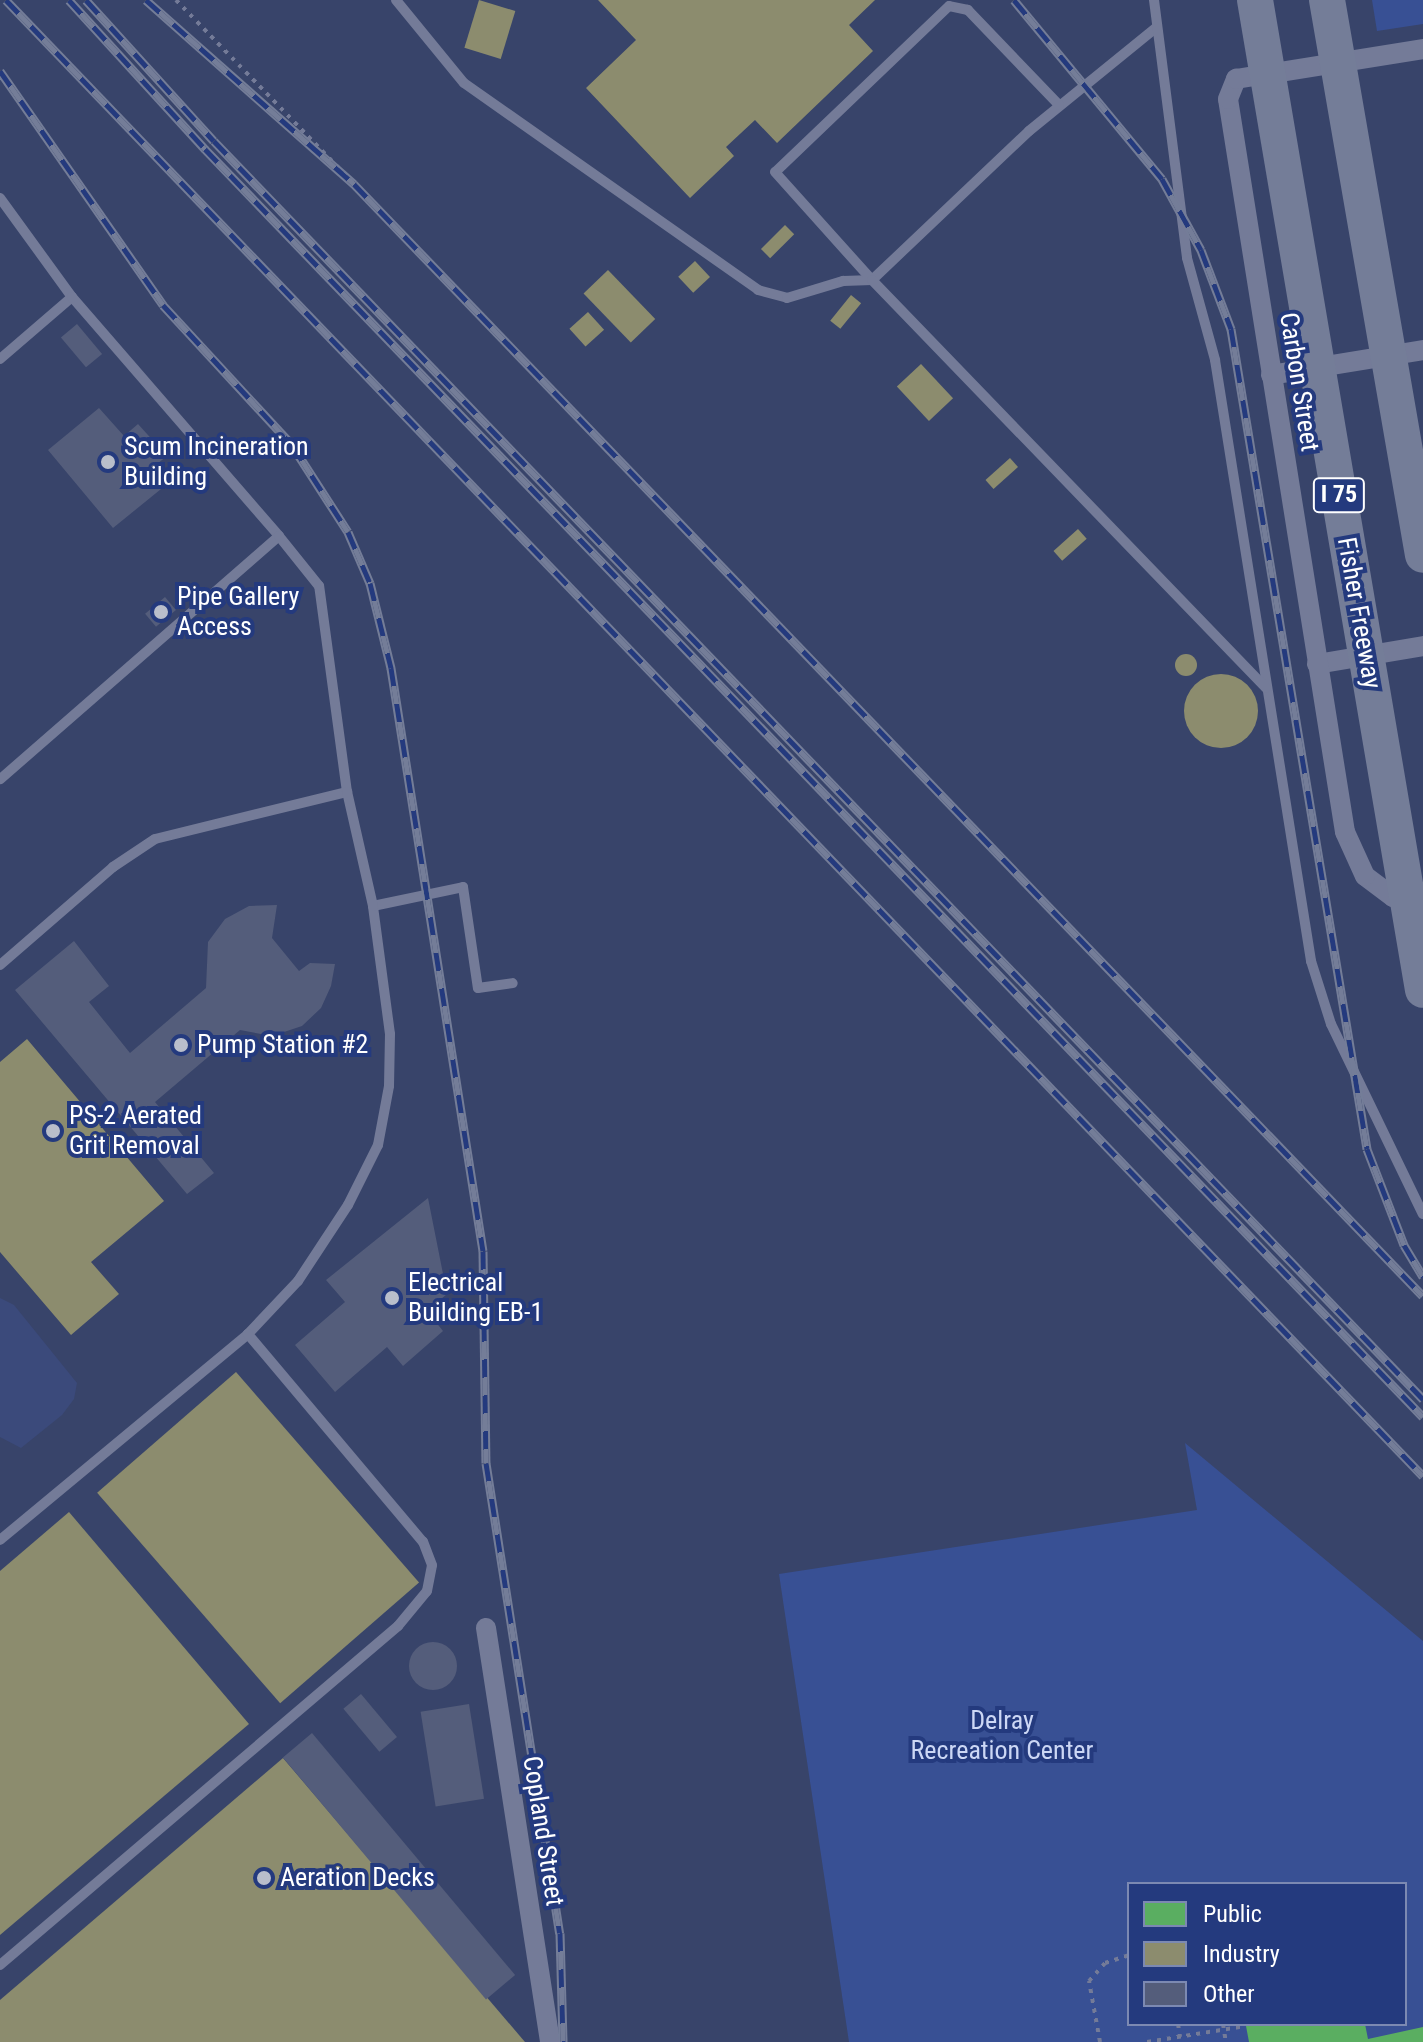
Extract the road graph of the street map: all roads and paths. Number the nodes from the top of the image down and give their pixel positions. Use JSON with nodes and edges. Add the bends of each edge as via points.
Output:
{"nodes":[{"id":1,"x":176,"y":0,"type":"edge"},
{"id":2,"x":396,"y":0,"type":"edge"},
{"id":3,"x":1153,"y":0,"type":"edge"},
{"id":4,"x":1255,"y":0,"type":"edge"},
{"id":5,"x":1327,"y":0,"type":"edge"},
{"id":6,"x":1157,"y":27,"type":"junction"},
{"id":7,"x":1423,"y":49,"type":"edge"},
{"id":8,"x":1059,"y":105,"type":"junction"},
{"id":9,"x":354,"y":184,"type":"dead end"},
{"id":10,"x":0,"y":198,"type":"edge"},
{"id":11,"x":872,"y":280,"type":"junction"},
{"id":12,"x":72,"y":297,"type":"junction"},
{"id":13,"x":1423,"y":350,"type":"edge"},
{"id":14,"x":2,"y":356,"type":"edge"},
{"id":15,"x":1271,"y":375,"type":"junction"},
{"id":16,"x":279,"y":536,"type":"junction"},
{"id":17,"x":1423,"y":555,"type":"edge"},
{"id":18,"x":1423,"y":646,"type":"edge"},
{"id":19,"x":1317,"y":664,"type":"junction"},
{"id":20,"x":1267,"y":689,"type":"junction"},
{"id":21,"x":0,"y":779,"type":"edge"},
{"id":22,"x":347,"y":792,"type":"junction"},
{"id":23,"x":373,"y":906,"type":"junction"},
{"id":24,"x":1423,"y":906,"type":"edge"},
{"id":25,"x":0,"y":965,"type":"edge"},
{"id":26,"x":513,"y":983,"type":"dead end"},
{"id":27,"x":1423,"y":990,"type":"edge"},
{"id":28,"x":1423,"y":1214,"type":"edge"},
{"id":29,"x":248,"y":1334,"type":"junction"},
{"id":30,"x":0,"y":1540,"type":"edge"},
{"id":31,"x":486,"y":1628,"type":"dead end"},
{"id":32,"x":1127,"y":1956,"type":"edge"},
{"id":33,"x":0,"y":1965,"type":"edge"},
{"id":34,"x":1178,"y":2026,"type":"edge"},
{"id":35,"x":1246,"y":2026,"type":"dead end"},
{"id":36,"x":1223,"y":2027,"type":"edge"},
{"id":37,"x":1180,"y":2037,"type":"junction"},
{"id":38,"x":550,"y":2042,"type":"edge"},
{"id":39,"x":1100,"y":2042,"type":"edge"},
{"id":40,"x":1147,"y":2042,"type":"edge"},
{"id":41,"x":1226,"y":2042,"type":"edge"}],
"edges":[{"from":1,"to":9,"type":"path"},
{"from":2,"to":11,"type":"lane","via":[[464,83],[758,290],[787,298],[843,281]]},
{"from":3,"to":6,"type":"lane"},
{"from":4,"to":27,"type":"highway","name":"Fisher Freeway","number":"I 75","bridge":true},
{"from":5,"to":17,"type":"highway","bridge":true},
{"from":6,"to":8,"type":"lane"},
{"from":6,"to":20,"type":"lane","via":[[1187,258],[1215,360]]},
{"from":7,"to":15,"type":"street","name":"Carbon Street","via":[[1236,79],[1228,99]]},
{"from":8,"to":11,"type":"lane"},
{"from":8,"to":11,"type":"lane","via":[[968,10],[949,6],[775,172]]},
{"from":10,"to":12,"type":"lane"},
{"from":11,"to":20,"type":"lane"},
{"from":12,"to":14,"type":"lane"},
{"from":12,"to":16,"type":"lane"},
{"from":13,"to":15,"type":"street"},
{"from":15,"to":19,"type":"street","name":"Carbon Street"},
{"from":16,"to":21,"type":"lane"},
{"from":16,"to":22,"type":"lane","via":[[319,586]]},
{"from":18,"to":19,"type":"street"},
{"from":19,"to":24,"type":"street","name":"Carbon Street","via":[[1345,832],[1355,859],[1379,889]]},
{"from":20,"to":28,"type":"lane","via":[[1311,961],[1331,1024]]},
{"from":22,"to":23,"type":"lane"},
{"from":22,"to":25,"type":"lane","via":[[155,839],[113,867]]},
{"from":23,"to":26,"type":"lane","via":[[463,887],[478,988]]},
{"from":23,"to":29,"type":"lane","via":[[390,1034],[389,1086],[378,1145],[348,1205],[298,1281]]},
{"from":29,"to":30,"type":"lane"},
{"from":29,"to":33,"type":"lane","via":[[423,1542],[432,1565],[427,1591],[398,1626]]},
{"from":31,"to":38,"type":"street","name":"Copland Street"},
{"from":32,"to":39,"type":"path","via":[[1105,1963],[1089,1981]]},
{"from":34,"to":37,"type":"path"},
{"from":35,"to":36,"type":"path"},
{"from":36,"to":37,"type":"path"},
{"from":36,"to":41,"type":"path"},
{"from":37,"to":40,"type":"path"}]}
